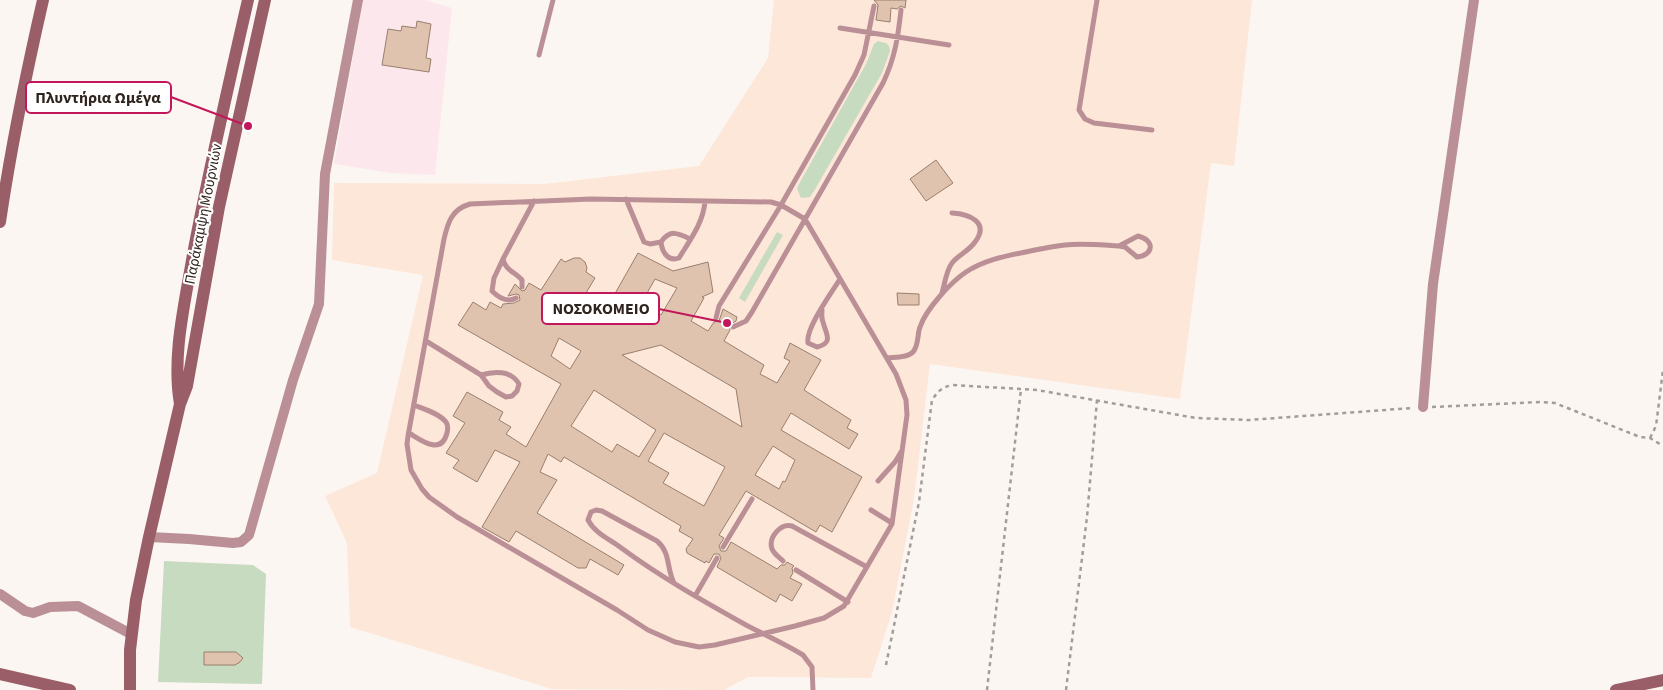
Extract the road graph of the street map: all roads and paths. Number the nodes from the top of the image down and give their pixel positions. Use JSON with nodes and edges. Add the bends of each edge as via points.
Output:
{"nodes":[{"id":1,"x":44,"y":0,"type":"edge"},
{"id":2,"x":248,"y":0,"type":"edge"},
{"id":3,"x":265,"y":0,"type":"edge"},
{"id":4,"x":358,"y":0,"type":"edge"},
{"id":5,"x":553,"y":0,"type":"edge"},
{"id":6,"x":1097,"y":0,"type":"edge"},
{"id":7,"x":1474,"y":0,"type":"edge"},
{"id":8,"x":874,"y":6,"type":"dead end"},
{"id":9,"x":901,"y":10,"type":"dead end"},
{"id":10,"x":840,"y":28,"type":"dead end"},
{"id":11,"x":869,"y":32,"type":"junction"},
{"id":12,"x":897,"y":37,"type":"junction"},
{"id":13,"x":949,"y":45,"type":"dead end"},
{"id":14,"x":539,"y":55,"type":"dead end"},
{"id":15,"x":1152,"y":130,"type":"dead end"},
{"id":16,"x":626,"y":199,"type":"junction"},
{"id":17,"x":534,"y":201,"type":"junction"},
{"id":18,"x":705,"y":202,"type":"junction"},
{"id":19,"x":781,"y":205,"type":"junction"},
{"id":20,"x":952,"y":213,"type":"dead end"},
{"id":21,"x":805,"y":219,"type":"junction"},
{"id":22,"x":0,"y":222,"type":"edge"},
{"id":23,"x":690,"y":239,"type":"junction"},
{"id":24,"x":661,"y":242,"type":"junction"},
{"id":25,"x":1119,"y":246,"type":"junction"},
{"id":26,"x":503,"y":258,"type":"junction"},
{"id":27,"x":840,"y":279,"type":"junction"},
{"id":28,"x":522,"y":288,"type":"dead end"},
{"id":29,"x":942,"y":293,"type":"junction"},
{"id":30,"x":516,"y":298,"type":"dead end"},
{"id":31,"x":822,"y":310,"type":"junction"},
{"id":32,"x":716,"y":318,"type":"dead end"},
{"id":33,"x":733,"y":327,"type":"dead end"},
{"id":34,"x":426,"y":341,"type":"junction"},
{"id":35,"x":887,"y":358,"type":"junction"},
{"id":36,"x":1663,"y":370,"type":"edge"},
{"id":37,"x":481,"y":375,"type":"junction"},
{"id":38,"x":1021,"y":389,"type":"junction"},
{"id":39,"x":1097,"y":400,"type":"junction"},
{"id":40,"x":180,"y":404,"type":"junction"},
{"id":41,"x":414,"y":405,"type":"junction"},
{"id":42,"x":1423,"y":407,"type":"junction"},
{"id":43,"x":408,"y":433,"type":"junction"},
{"id":44,"x":1650,"y":438,"type":"junction"},
{"id":45,"x":904,"y":443,"type":"junction"},
{"id":46,"x":1663,"y":446,"type":"edge"},
{"id":47,"x":878,"y":481,"type":"dead end"},
{"id":48,"x":752,"y":500,"type":"dead end"},
{"id":49,"x":870,"y":510,"type":"dead end"},
{"id":50,"x":892,"y":523,"type":"junction"},
{"id":51,"x":149,"y":537,"type":"junction"},
{"id":52,"x":723,"y":547,"type":"dead end"},
{"id":53,"x":717,"y":558,"type":"dead end"},
{"id":54,"x":783,"y":562,"type":"dead end"},
{"id":55,"x":866,"y":567,"type":"junction"},
{"id":56,"x":796,"y":570,"type":"dead end"},
{"id":57,"x":674,"y":583,"type":"junction"},
{"id":58,"x":0,"y":594,"type":"edge"},
{"id":59,"x":695,"y":596,"type":"junction"},
{"id":60,"x":848,"y":602,"type":"junction"},
{"id":61,"x":131,"y":634,"type":"junction"},
{"id":62,"x":762,"y":634,"type":"junction"},
{"id":63,"x":886,"y":665,"type":"dead end"},
{"id":64,"x":0,"y":674,"type":"edge"},
{"id":65,"x":1663,"y":680,"type":"edge"},
{"id":66,"x":70,"y":690,"type":"edge"},
{"id":67,"x":130,"y":690,"type":"edge"},
{"id":68,"x":813,"y":690,"type":"edge"},
{"id":69,"x":986,"y":690,"type":"edge"},
{"id":70,"x":1066,"y":690,"type":"edge"},
{"id":71,"x":1616,"y":690,"type":"edge"}],
"edges":[{"from":1,"to":22,"type":"main road","via":[[25,78]]},
{"from":2,"to":40,"type":"main road","name":"Παράκαμψη Μουρνιών","via":[[203,201],[187,289],[179,340],[177,384]]},
{"from":3,"to":40,"type":"main road","name":"Παράκαμψη Μουρνιών","via":[[219,207],[187,386]]},
{"from":4,"to":51,"type":"street","via":[[326,174],[319,304],[293,380],[250,535],[241,542],[233,543]]},
{"from":5,"to":14,"type":"lane"},
{"from":6,"to":15,"type":"lane","via":[[1079,110],[1094,123]]},
{"from":7,"to":42,"type":"street","via":[[1433,284]]},
{"from":8,"to":11,"type":"lane"},
{"from":9,"to":12,"type":"lane"},
{"from":10,"to":11,"type":"lane"},
{"from":11,"to":12,"type":"lane"},
{"from":11,"to":19,"type":"lane","via":[[855,76]]},
{"from":12,"to":13,"type":"lane"},
{"from":12,"to":21,"type":"lane","via":[[883,83]]},
{"from":16,"to":17,"type":"lane"},
{"from":16,"to":18,"type":"lane"},
{"from":16,"to":24,"type":"lane","via":[[644,242]]},
{"from":17,"to":26,"type":"lane"},
{"from":17,"to":34,"type":"lane","via":[[476,203],[456,209],[447,224]]},
{"from":18,"to":19,"type":"lane","via":[[771,202]]},
{"from":18,"to":23,"type":"lane","via":[[701,220]]},
{"from":19,"to":21,"type":"lane"},
{"from":19,"to":32,"type":"lane","via":[[719,306]]},
{"from":20,"to":29,"type":"lane","via":[[975,219],[980,226],[980,234],[952,263]]},
{"from":21,"to":27,"type":"lane"},
{"from":21,"to":33,"type":"lane","via":[[746,320]]},
{"from":23,"to":24,"type":"lane","via":[[670,233]]},
{"from":23,"to":24,"type":"lane","via":[[680,258],[675,260],[666,256]]},
{"from":25,"to":25,"type":"lane","via":[[1137,257],[1144,256],[1150,247],[1145,238],[1138,236]]},
{"from":25,"to":29,"type":"lane","via":[[1065,245],[992,259],[965,272]]},
{"from":26,"to":28,"type":"lane","via":[[508,270],[522,280]]},
{"from":26,"to":30,"type":"lane","via":[[492,291],[504,300]]},
{"from":27,"to":31,"type":"lane"},
{"from":27,"to":35,"type":"lane"},
{"from":29,"to":35,"type":"lane","via":[[924,316],[915,350],[911,354]]},
{"from":31,"to":31,"type":"lane","via":[[807,338],[808,343],[816,347],[823,346],[828,335]]},
{"from":34,"to":37,"type":"lane"},
{"from":34,"to":41,"type":"lane"},
{"from":35,"to":45,"type":"lane","via":[[906,400]]},
{"from":36,"to":44,"type":"path","via":[[1656,426]]},
{"from":37,"to":37,"type":"lane","via":[[489,386],[506,397],[517,391],[519,384],[510,375],[495,372]]},
{"from":38,"to":39,"type":"path"},
{"from":38,"to":63,"type":"path","via":[[953,384],[944,386],[932,400],[919,502]]},
{"from":38,"to":69,"type":"path"},
{"from":39,"to":42,"type":"path","via":[[1196,418],[1249,420]]},
{"from":39,"to":70,"type":"path"},
{"from":40,"to":51,"type":"main road","name":"Παράκαμψη Μουρνιών"},
{"from":41,"to":43,"type":"lane"},
{"from":41,"to":43,"type":"lane","via":[[442,418],[448,428],[447,435],[439,445],[432,446]]},
{"from":42,"to":44,"type":"path","via":[[1555,403],[1634,435]]},
{"from":43,"to":62,"type":"lane","via":[[411,470],[429,498],[648,630],[676,642],[699,647]]},
{"from":44,"to":46,"type":"path"},
{"from":45,"to":47,"type":"lane","via":[[895,462]]},
{"from":45,"to":50,"type":"lane"},
{"from":48,"to":52,"type":"lane"},
{"from":49,"to":50,"type":"lane"},
{"from":50,"to":55,"type":"lane"},
{"from":51,"to":61,"type":"main road","name":"Παράκαμψη Μουρνιών"},
{"from":53,"to":59,"type":"lane"},
{"from":54,"to":55,"type":"lane","via":[[772,550],[772,544],[778,530],[787,524]]},
{"from":55,"to":60,"type":"lane"},
{"from":56,"to":60,"type":"lane"},
{"from":57,"to":57,"type":"lane","via":[[668,554],[658,541],[602,511],[591,512],[588,520],[601,534]]},
{"from":57,"to":59,"type":"lane"},
{"from":58,"to":61,"type":"street","via":[[33,613],[50,607],[78,606]]},
{"from":59,"to":62,"type":"lane"},
{"from":60,"to":62,"type":"lane","via":[[824,618]]},
{"from":61,"to":67,"type":"main road","name":"Παράκαμψη Μουρνιών"},
{"from":62,"to":68,"type":"lane","via":[[809,661]]},
{"from":64,"to":66,"type":"main road"},
{"from":65,"to":71,"type":"main road"}]}
